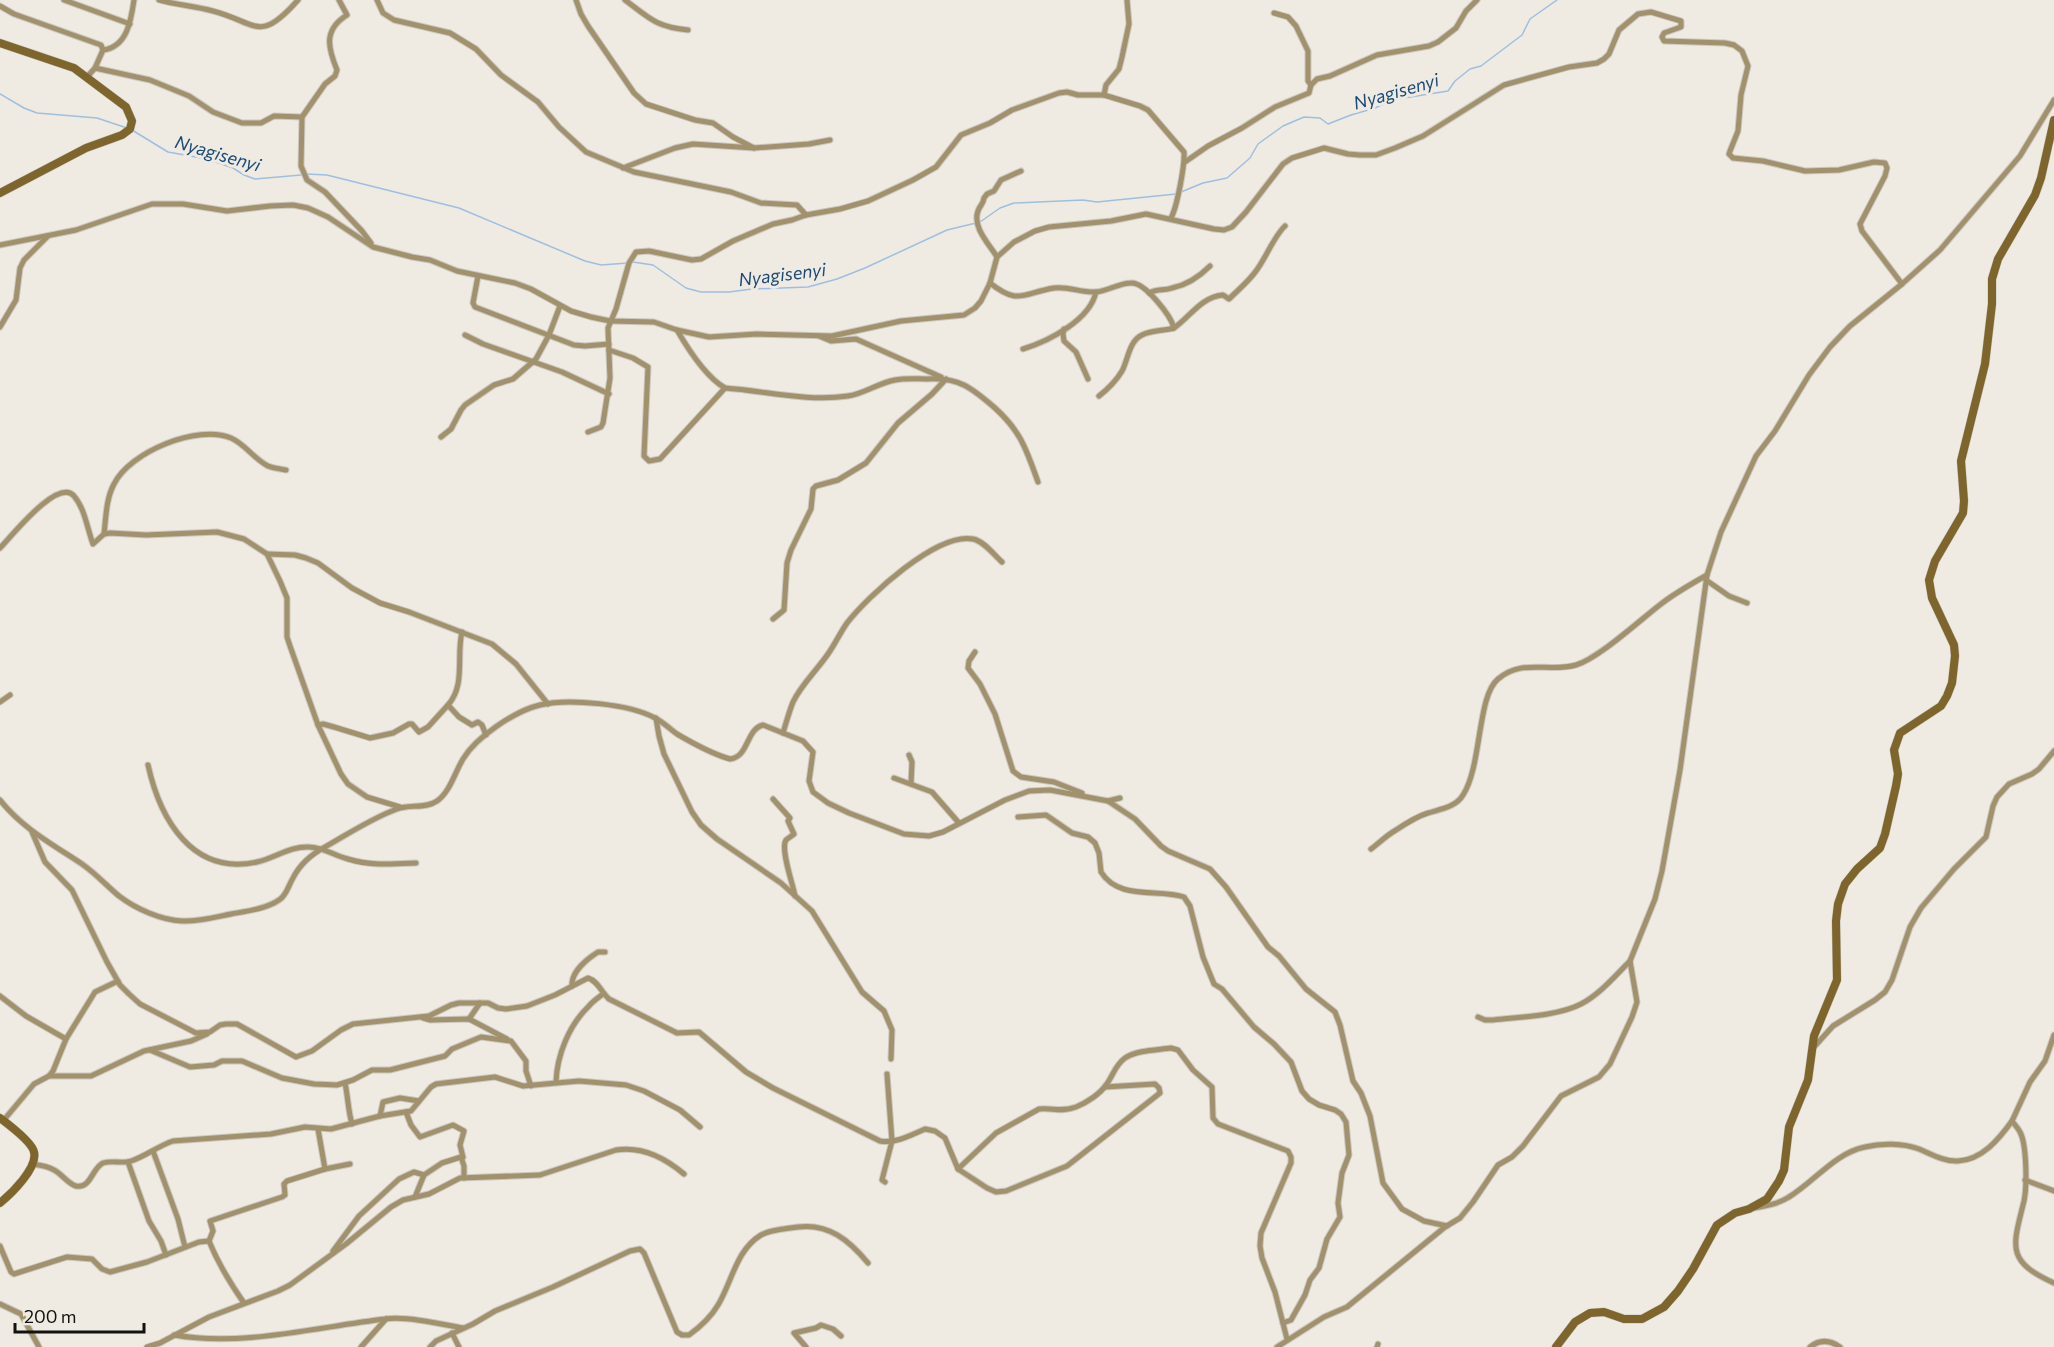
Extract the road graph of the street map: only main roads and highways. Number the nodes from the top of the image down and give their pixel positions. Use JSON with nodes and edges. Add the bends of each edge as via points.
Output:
{"nodes":[{"id":1,"x":0,"y":43,"type":"edge"},
{"id":2,"x":2054,"y":120,"type":"edge"},
{"id":3,"x":0,"y":193,"type":"edge"},
{"id":4,"x":2,"y":1119,"type":"edge"},
{"id":5,"x":0,"y":1203,"type":"edge"},
{"id":6,"x":1556,"y":1347,"type":"edge"}],
"edges":[{"from":1,"to":3,"type":"main road","via":[[74,68],[126,107],[132,121],[130,129],[122,135],[86,148]]},
{"from":2,"to":6,"type":"main road","via":[[2035,195],[1994,270],[1985,364],[1961,461],[1963,513],[1935,561],[1929,580],[1932,598],[1954,645],[1952,684],[1941,706],[1900,733],[1894,750],[1896,786],[1880,848],[1845,884],[1838,904],[1837,980],[1814,1035],[1808,1080],[1789,1127],[1784,1170],[1771,1195],[1717,1225],[1678,1292],[1664,1306],[1642,1319],[1590,1313],[1575,1322]]},
{"from":4,"to":5,"type":"main road","via":[[34,1151],[25,1177]]}]}
